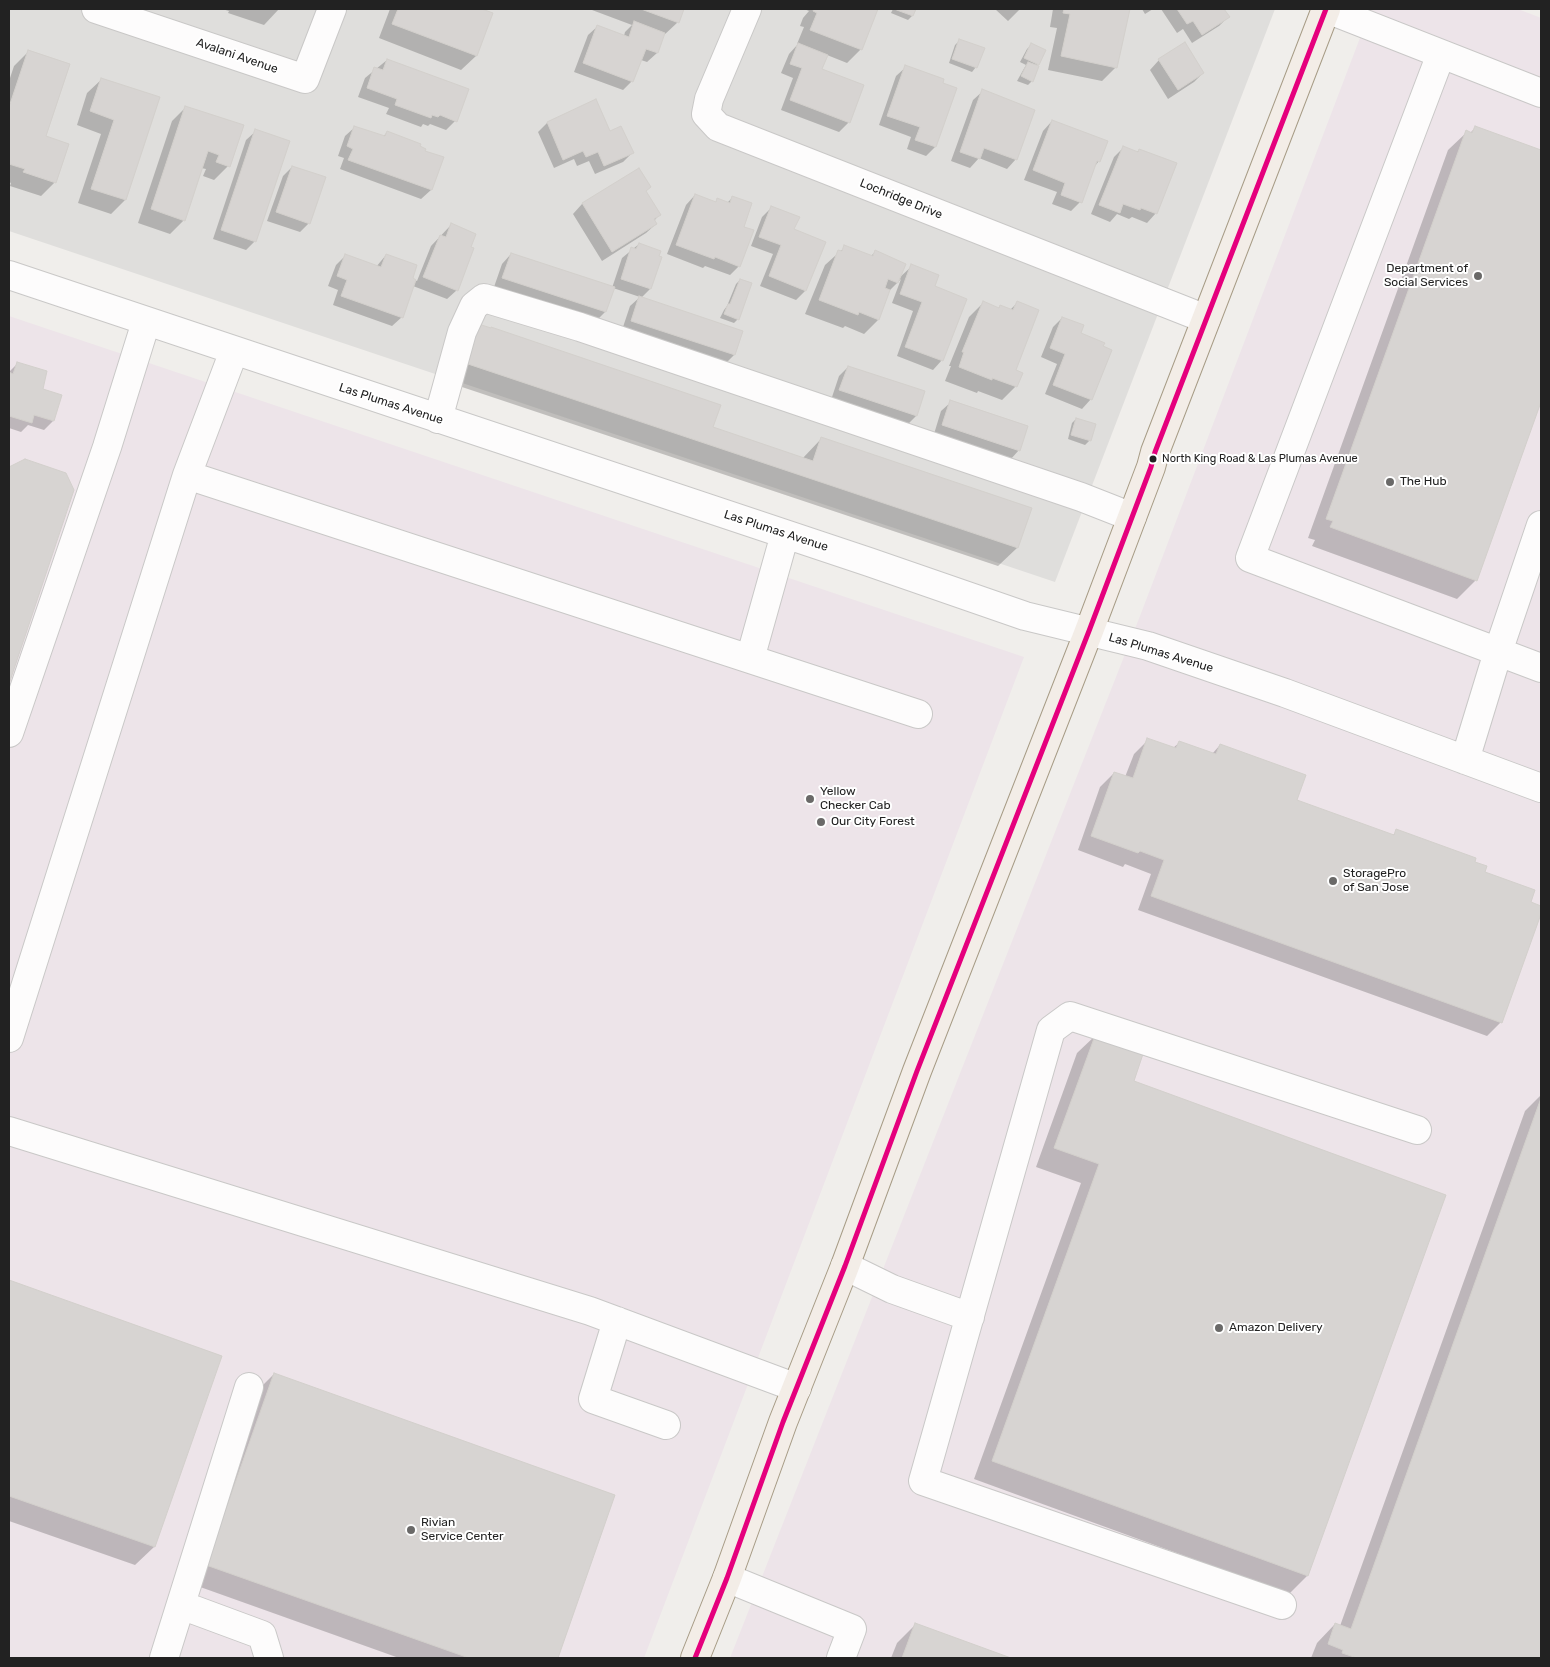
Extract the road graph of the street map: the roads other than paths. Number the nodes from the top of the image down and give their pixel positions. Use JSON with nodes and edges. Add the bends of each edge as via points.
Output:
{"nodes":[{"id":1,"x":96,"y":9,"type":"edge"},
{"id":2,"x":332,"y":9,"type":"edge"},
{"id":3,"x":747,"y":9,"type":"edge"},
{"id":4,"x":1326,"y":9,"type":"edge"},
{"id":5,"x":1442,"y":54,"type":"junction"},
{"id":6,"x":1541,"y":93,"type":"edge"},
{"id":7,"x":9,"y":275,"type":"edge"},
{"id":8,"x":1206,"y":319,"type":"junction"},
{"id":9,"x":146,"y":322,"type":"junction"},
{"id":10,"x":234,"y":351,"type":"junction"},
{"id":11,"x":438,"y":419,"type":"junction"},
{"id":12,"x":187,"y":476,"type":"junction"},
{"id":13,"x":1132,"y":518,"type":"junction"},
{"id":14,"x":1541,"y":525,"type":"edge"},
{"id":15,"x":785,"y":534,"type":"junction"},
{"id":16,"x":1089,"y":632,"type":"junction"},
{"id":17,"x":1498,"y":652,"type":"junction"},
{"id":18,"x":750,"y":659,"type":"junction"},
{"id":19,"x":1541,"y":668,"type":"edge"},
{"id":20,"x":918,"y":714,"type":"dead end"},
{"id":21,"x":9,"y":733,"type":"edge"},
{"id":22,"x":1465,"y":760,"type":"junction"},
{"id":23,"x":1541,"y":788,"type":"edge"},
{"id":24,"x":9,"y":1038,"type":"edge"},
{"id":25,"x":1417,"y":1130,"type":"dead end"},
{"id":26,"x":9,"y":1131,"type":"edge"},
{"id":27,"x":845,"y":1266,"type":"junction"},
{"id":28,"x":970,"y":1317,"type":"junction"},
{"id":29,"x":617,"y":1321,"type":"junction"},
{"id":30,"x":250,"y":1386,"type":"dead end"},
{"id":31,"x":796,"y":1388,"type":"junction"},
{"id":32,"x":666,"y":1425,"type":"dead end"},
{"id":33,"x":727,"y":1578,"type":"junction"},
{"id":34,"x":181,"y":1605,"type":"junction"},
{"id":35,"x":1282,"y":1605,"type":"dead end"},
{"id":36,"x":164,"y":1658,"type":"edge"},
{"id":37,"x":268,"y":1658,"type":"edge"},
{"id":38,"x":695,"y":1658,"type":"edge"},
{"id":39,"x":841,"y":1658,"type":"edge"}],
"edges":[{"from":1,"to":2,"type":"street","name":"Avalani Avenue","via":[[305,79]]},
{"from":3,"to":8,"type":"street","name":"Lochridge Drive","via":[[709,99],[706,114],[718,127]]},
{"from":4,"to":5,"type":"street"},
{"from":4,"to":8,"type":"main road"},
{"from":5,"to":6,"type":"street"},
{"from":5,"to":17,"type":"street","via":[[1250,558]]},
{"from":7,"to":9,"type":"street","name":"Las Plumas Avenue"},
{"from":8,"to":13,"type":"main road"},
{"from":9,"to":10,"type":"street","name":"Las Plumas Avenue"},
{"from":9,"to":21,"type":"street","via":[[107,447]]},
{"from":10,"to":11,"type":"street","name":"Las Plumas Avenue"},
{"from":10,"to":12,"type":"street"},
{"from":11,"to":13,"type":"street","via":[[462,332],[474,306],[484,298],[589,330],[1081,497]]},
{"from":11,"to":15,"type":"street","name":"Las Plumas Avenue"},
{"from":12,"to":18,"type":"street"},
{"from":12,"to":24,"type":"street"},
{"from":13,"to":16,"type":"main road"},
{"from":14,"to":17,"type":"street"},
{"from":15,"to":16,"type":"street","name":"Las Plumas Avenue","via":[[1025,616]]},
{"from":15,"to":18,"type":"street"},
{"from":16,"to":22,"type":"street","name":"Las Plumas Avenue","via":[[1148,646]]},
{"from":16,"to":27,"type":"main road"},
{"from":17,"to":19,"type":"street"},
{"from":17,"to":22,"type":"street"},
{"from":18,"to":20,"type":"street"},
{"from":22,"to":23,"type":"street","name":"Las Plumas Avenue"},
{"from":25,"to":28,"type":"street","via":[[1070,1016],[1051,1030]]},
{"from":26,"to":29,"type":"street"},
{"from":27,"to":28,"type":"street","via":[[892,1289]]},
{"from":27,"to":31,"type":"main road"},
{"from":28,"to":35,"type":"street","via":[[923,1481]]},
{"from":29,"to":31,"type":"street"},
{"from":29,"to":32,"type":"street","via":[[593,1399]]},
{"from":30,"to":34,"type":"street"},
{"from":31,"to":33,"type":"main road"},
{"from":33,"to":38,"type":"main road"},
{"from":33,"to":39,"type":"street","via":[[852,1629]]},
{"from":34,"to":36,"type":"street"},
{"from":34,"to":37,"type":"street","via":[[262,1634]]}]}
